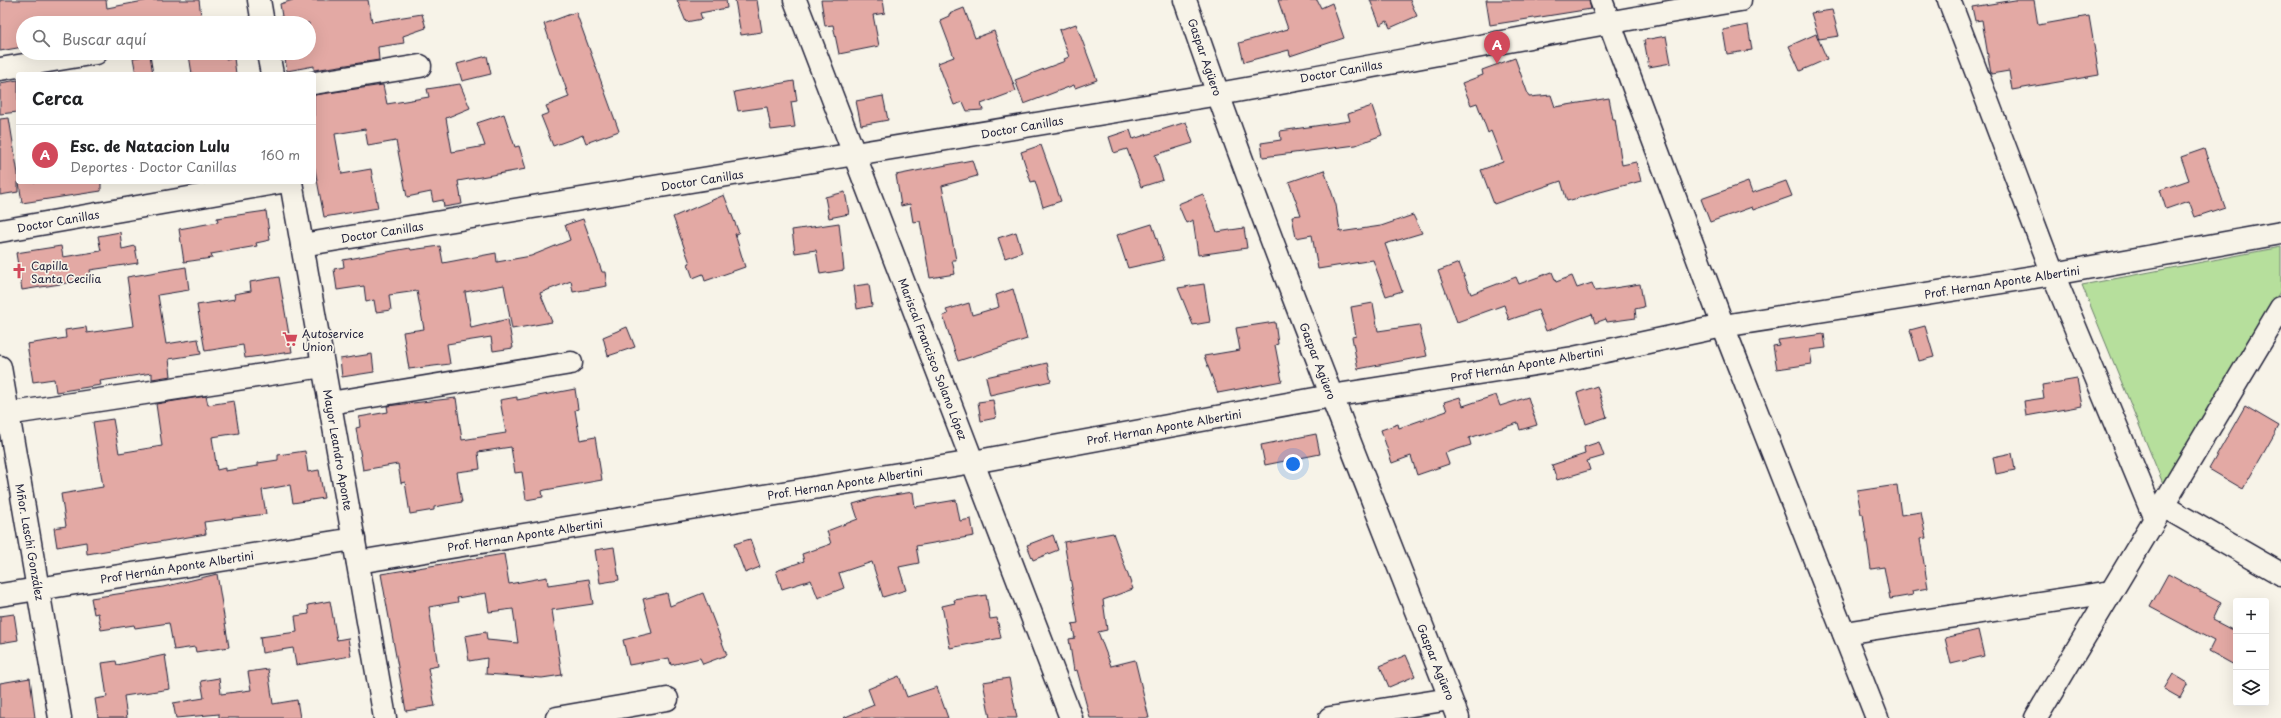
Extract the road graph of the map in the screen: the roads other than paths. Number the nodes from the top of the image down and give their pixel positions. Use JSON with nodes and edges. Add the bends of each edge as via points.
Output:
{"nodes":[{"id":1,"x":259,"y":0,"type":"edge"},
{"id":2,"x":795,"y":0,"type":"edge"},
{"id":3,"x":1185,"y":0,"type":"edge"},
{"id":4,"x":1602,"y":0,"type":"edge"},
{"id":5,"x":1740,"y":0,"type":"edge"},
{"id":6,"x":1949,"y":0,"type":"edge"},
{"id":7,"x":262,"y":16,"type":"edge"},
{"id":8,"x":1610,"y":21,"type":"junction"},
{"id":9,"x":54,"y":60,"type":"edge"},
{"id":10,"x":269,"y":60,"type":"edge"},
{"id":11,"x":420,"y":66,"type":"dead end"},
{"id":12,"x":0,"y":69,"type":"edge"},
{"id":13,"x":272,"y":72,"type":"edge"},
{"id":14,"x":316,"y":83,"type":"edge"},
{"id":15,"x":1217,"y":94,"type":"junction"},
{"id":16,"x":855,"y":156,"type":"junction"},
{"id":17,"x":270,"y":184,"type":"edge"},
{"id":18,"x":291,"y":184,"type":"edge"},
{"id":19,"x":0,"y":231,"type":"edge"},
{"id":20,"x":2281,"y":233,"type":"edge"},
{"id":21,"x":302,"y":244,"type":"junction"},
{"id":22,"x":2053,"y":274,"type":"junction"},
{"id":23,"x":2281,"y":308,"type":"edge"},
{"id":24,"x":1723,"y":326,"type":"junction"},
{"id":25,"x":571,"y":363,"type":"dead end"},
{"id":26,"x":0,"y":366,"type":"edge"},
{"id":27,"x":323,"y":366,"type":"junction"},
{"id":28,"x":1331,"y":396,"type":"junction"},
{"id":29,"x":330,"y":403,"type":"junction"},
{"id":30,"x":4,"y":415,"type":"edge"},
{"id":31,"x":973,"y":462,"type":"junction"},
{"id":32,"x":2159,"y":512,"type":"junction"},
{"id":33,"x":354,"y":539,"type":"junction"},
{"id":34,"x":358,"y":562,"type":"junction"},
{"id":35,"x":2281,"y":574,"type":"edge"},
{"id":36,"x":38,"y":589,"type":"junction"},
{"id":37,"x":2112,"y":592,"type":"junction"},
{"id":38,"x":0,"y":595,"type":"edge"},
{"id":39,"x":1844,"y":632,"type":"junction"},
{"id":40,"x":667,"y":699,"type":"dead end"},
{"id":41,"x":1454,"y":708,"type":"edge"},
{"id":42,"x":60,"y":718,"type":"edge"},
{"id":43,"x":385,"y":718,"type":"edge"},
{"id":44,"x":557,"y":718,"type":"edge"},
{"id":45,"x":1071,"y":718,"type":"edge"},
{"id":46,"x":1330,"y":718,"type":"edge"},
{"id":47,"x":1877,"y":718,"type":"edge"},
{"id":48,"x":2036,"y":718,"type":"edge"}],
"edges":[{"from":1,"to":7,"type":"street"},
{"from":2,"to":16,"type":"street","name":"Mariscal Francisco Solano López"},
{"from":3,"to":15,"type":"street","name":"Gaspar Agüero"},
{"from":4,"to":8,"type":"street"},
{"from":5,"to":8,"type":"street","name":"Doctor Canillas"},
{"from":6,"to":22,"type":"street"},
{"from":8,"to":15,"type":"street","name":"Doctor Canillas"},
{"from":8,"to":24,"type":"street"},
{"from":9,"to":12,"type":"street"},
{"from":10,"to":13,"type":"street"},
{"from":11,"to":14,"type":"street"},
{"from":15,"to":16,"type":"street","name":"Doctor Canillas"},
{"from":15,"to":28,"type":"street","name":"Gaspar Agüero"},
{"from":16,"to":21,"type":"street","name":"Doctor Canillas"},
{"from":16,"to":31,"type":"street","name":"Mariscal Francisco Solano López"},
{"from":17,"to":19,"type":"street","name":"Doctor Canillas"},
{"from":18,"to":21,"type":"street","name":"Mayor Leandro Aponte"},
{"from":20,"to":22,"type":"street","name":"Prof. Hernan Aponte Albertini"},
{"from":21,"to":27,"type":"street","name":"Mayor Leandro Aponte"},
{"from":22,"to":24,"type":"street","name":"Prof. Hernan Aponte Albertini"},
{"from":22,"to":32,"type":"street"},
{"from":23,"to":32,"type":"street"},
{"from":24,"to":28,"type":"street","name":"Prof Hernán Aponte Albertini","via":[[1573,358]]},
{"from":24,"to":39,"type":"street"},
{"from":25,"to":29,"type":"street"},
{"from":26,"to":30,"type":"street","name":"Mñor. Laschi González"},
{"from":27,"to":29,"type":"street","name":"Mayor Leandro Aponte"},
{"from":27,"to":30,"type":"street"},
{"from":28,"to":31,"type":"street","name":"Prof. Hernan Aponte Albertini"},
{"from":28,"to":41,"type":"street","name":"Gaspar Agüero"},
{"from":29,"to":33,"type":"street","name":"Mayor Leandro Aponte"},
{"from":30,"to":36,"type":"street","name":"Mñor. Laschi González"},
{"from":31,"to":34,"type":"street","name":"Prof. Hernan Aponte Albertini"},
{"from":31,"to":45,"type":"street","name":"Mariscal Francisco Solano López"},
{"from":32,"to":35,"type":"street"},
{"from":32,"to":37,"type":"street"},
{"from":33,"to":34,"type":"street","name":"Mayor Leandro Aponte"},
{"from":33,"to":36,"type":"street","name":"Prof Hernán Aponte Albertini"},
{"from":34,"to":43,"type":"street","name":"Mayor Leandro Aponte"},
{"from":36,"to":38,"type":"street","name":"Prof Hernán Aponte Albertini"},
{"from":36,"to":42,"type":"street","name":"Mñor. Laschi González"},
{"from":37,"to":39,"type":"street"},
{"from":37,"to":48,"type":"street"},
{"from":39,"to":47,"type":"street"},
{"from":40,"to":44,"type":"street"},
{"from":41,"to":46,"type":"street"}]}
